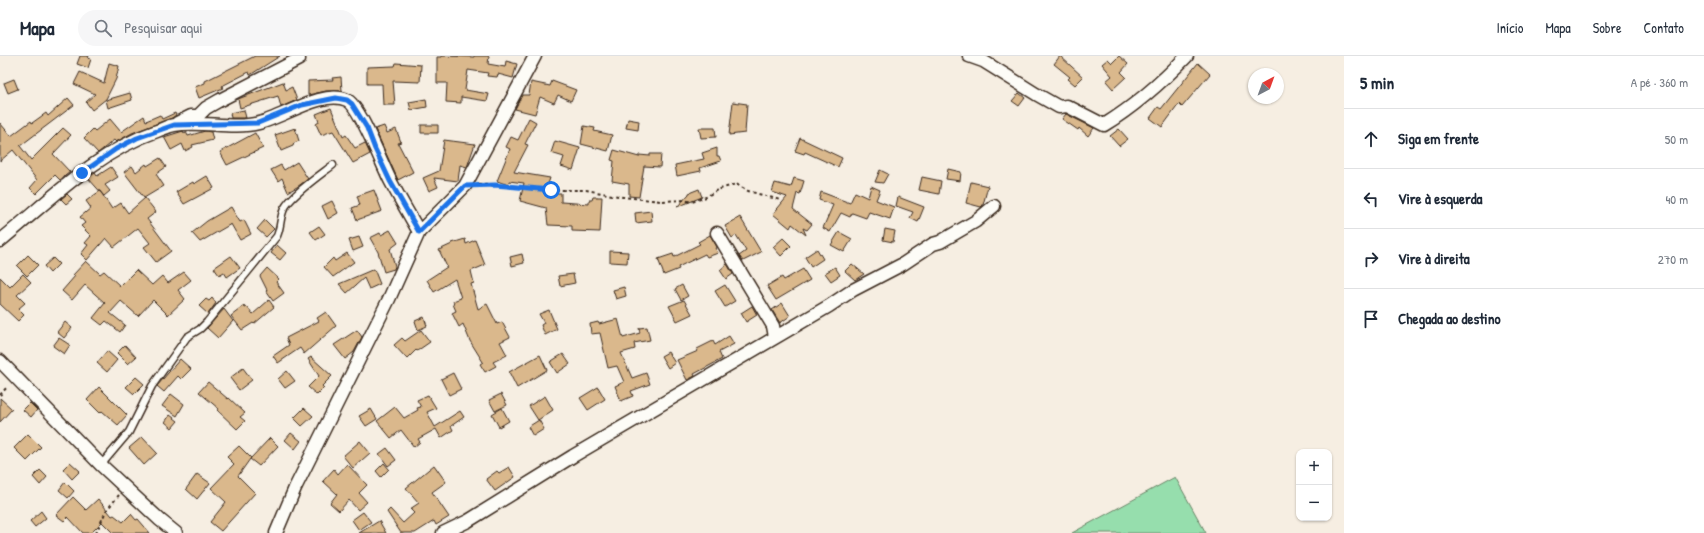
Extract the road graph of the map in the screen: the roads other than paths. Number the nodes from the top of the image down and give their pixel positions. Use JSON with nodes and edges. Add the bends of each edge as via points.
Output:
{"nodes":[{"id":1,"x":535,"y":56,"type":"edge"},
{"id":2,"x":969,"y":56,"type":"edge"},
{"id":3,"x":1187,"y":56,"type":"edge"},
{"id":4,"x":299,"y":59,"type":"dead end"},
{"id":5,"x":174,"y":125,"type":"junction"},
{"id":6,"x":333,"y":165,"type":"dead end"},
{"id":7,"x":994,"y":206,"type":"dead end"},
{"id":8,"x":419,"y":232,"type":"junction"},
{"id":9,"x":717,"y":233,"type":"dead end"},
{"id":10,"x":0,"y":241,"type":"edge"},
{"id":11,"x":775,"y":337,"type":"junction"},
{"id":12,"x":0,"y":361,"type":"edge"},
{"id":13,"x":101,"y":465,"type":"junction"},
{"id":14,"x":176,"y":533,"type":"edge"},
{"id":15,"x":276,"y":533,"type":"edge"},
{"id":16,"x":443,"y":533,"type":"edge"}],
"edges":[{"from":1,"to":8,"type":"street","via":[[465,186]]},
{"from":2,"to":3,"type":"street","via":[[983,61],[1059,107],[1067,106],[1104,125],[1121,115]]},
{"from":4,"to":5,"type":"street","via":[[220,100],[198,116],[190,116]]},
{"from":5,"to":8,"type":"street","via":[[258,123],[302,105],[336,98],[347,100],[367,128],[390,181]]},
{"from":5,"to":10,"type":"street","via":[[137,138],[116,149],[82,173]]},
{"from":6,"to":13,"type":"lane","via":[[300,190],[284,209],[277,236],[207,322],[187,337],[152,386],[129,432]]},
{"from":7,"to":11,"type":"street","via":[[976,222],[933,244],[903,264],[853,290]]},
{"from":8,"to":15,"type":"street","via":[[389,299],[295,488]]},
{"from":9,"to":11,"type":"street","via":[[773,326]]},
{"from":11,"to":16,"type":"street","via":[[468,521]]},
{"from":12,"to":13,"type":"street"},
{"from":13,"to":14,"type":"street"}]}
